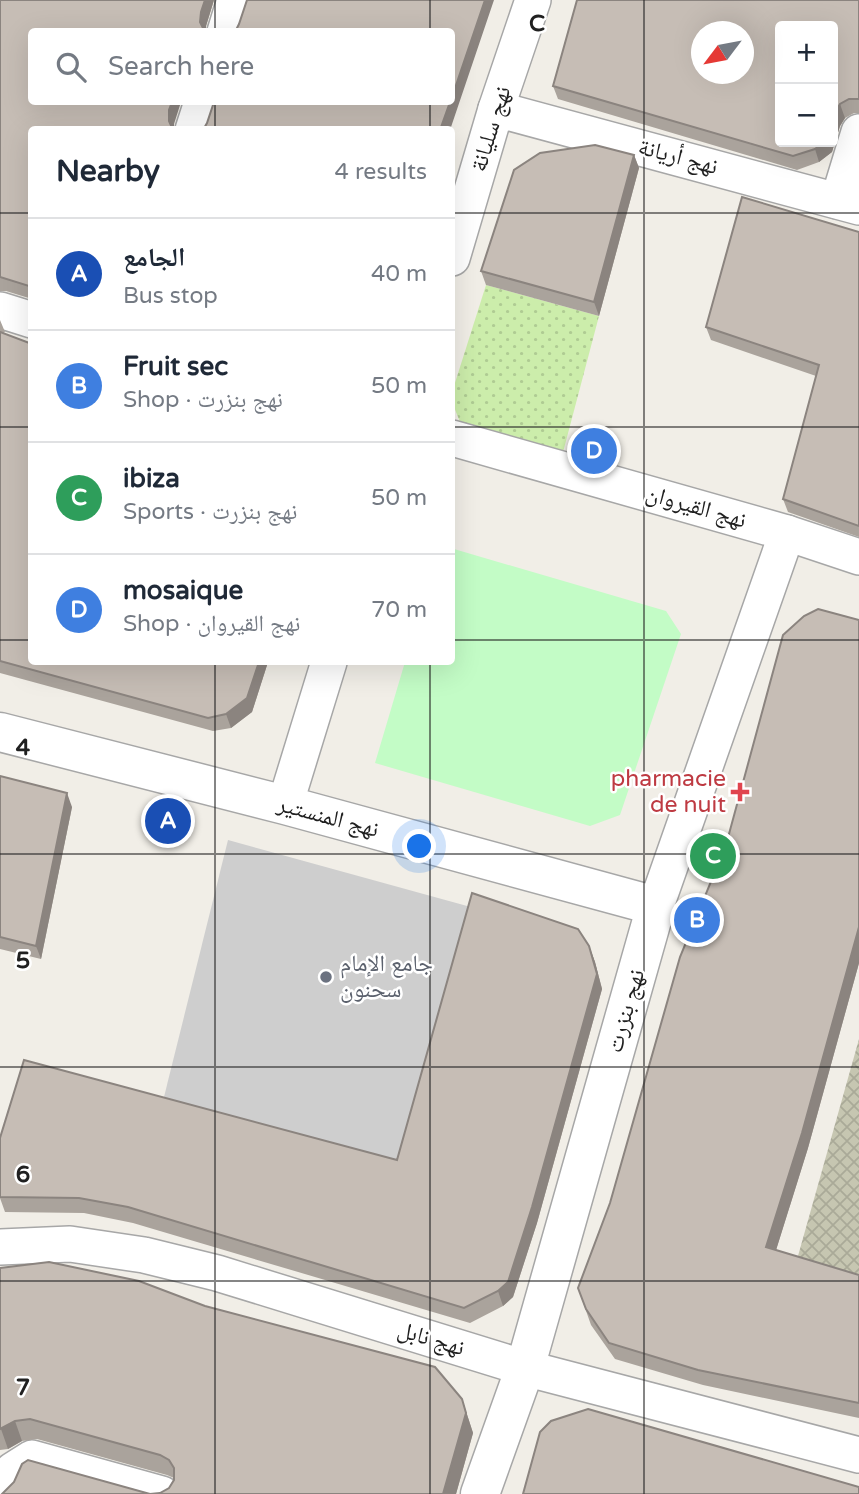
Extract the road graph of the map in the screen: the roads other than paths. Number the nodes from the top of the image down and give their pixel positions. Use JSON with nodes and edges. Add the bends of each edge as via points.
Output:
{"nodes":[{"id":1,"x":236,"y":0,"type":"edge"},
{"id":2,"x":533,"y":0,"type":"edge"},
{"id":3,"x":226,"y":28,"type":"edge"},
{"id":4,"x":201,"y":105,"type":"edge"},
{"id":5,"x":496,"y":109,"type":"junction"},
{"id":6,"x":194,"y":126,"type":"edge"},
{"id":7,"x":859,"y":132,"type":"edge"},
{"id":8,"x":849,"y":204,"type":"edge"},
{"id":9,"x":455,"y":248,"type":"edge"},
{"id":10,"x":0,"y":310,"type":"edge"},
{"id":11,"x":28,"y":319,"type":"edge"},
{"id":12,"x":455,"y":439,"type":"edge"},
{"id":13,"x":787,"y":533,"type":"junction"},
{"id":14,"x":859,"y":556,"type":"edge"},
{"id":15,"x":328,"y":665,"type":"edge"},
{"id":16,"x":0,"y":732,"type":"edge"},
{"id":17,"x":285,"y":805,"type":"junction"},
{"id":18,"x":656,"y":906,"type":"junction"},
{"id":19,"x":0,"y":1247,"type":"edge"},
{"id":20,"x":525,"y":1368,"type":"junction"},
{"id":21,"x":859,"y":1455,"type":"edge"},
{"id":22,"x":3,"y":1494,"type":"edge"},
{"id":23,"x":162,"y":1494,"type":"edge"},
{"id":24,"x":480,"y":1494,"type":"edge"}],
"edges":[{"from":1,"to":3,"type":"street"},
{"from":2,"to":5,"type":"street","name":"نهج سليانة"},
{"from":4,"to":6,"type":"street"},
{"from":5,"to":8,"type":"street","name":"نهج أريانة"},
{"from":5,"to":9,"type":"street","name":"نهج سليانة"},
{"from":7,"to":8,"type":"street"},
{"from":10,"to":11,"type":"street"},
{"from":12,"to":13,"type":"street","name":"نهج القيروان"},
{"from":13,"to":14,"type":"street","name":"نهج القيروان"},
{"from":13,"to":18,"type":"street","name":"نهج بنزرت"},
{"from":15,"to":17,"type":"street"},
{"from":16,"to":17,"type":"street","name":"نهج المنستير"},
{"from":17,"to":18,"type":"street","name":"نهج المنستير"},
{"from":18,"to":20,"type":"street","name":"نهج بنزرت"},
{"from":19,"to":20,"type":"street","name":"نهج نابل","via":[[70,1244],[144,1255],[217,1273]]},
{"from":20,"to":21,"type":"street","name":"نهج نابل"},
{"from":20,"to":24,"type":"street","name":"نهج بنزرت"},
{"from":22,"to":23,"type":"street","via":[[13,1470],[33,1458]]}]}
